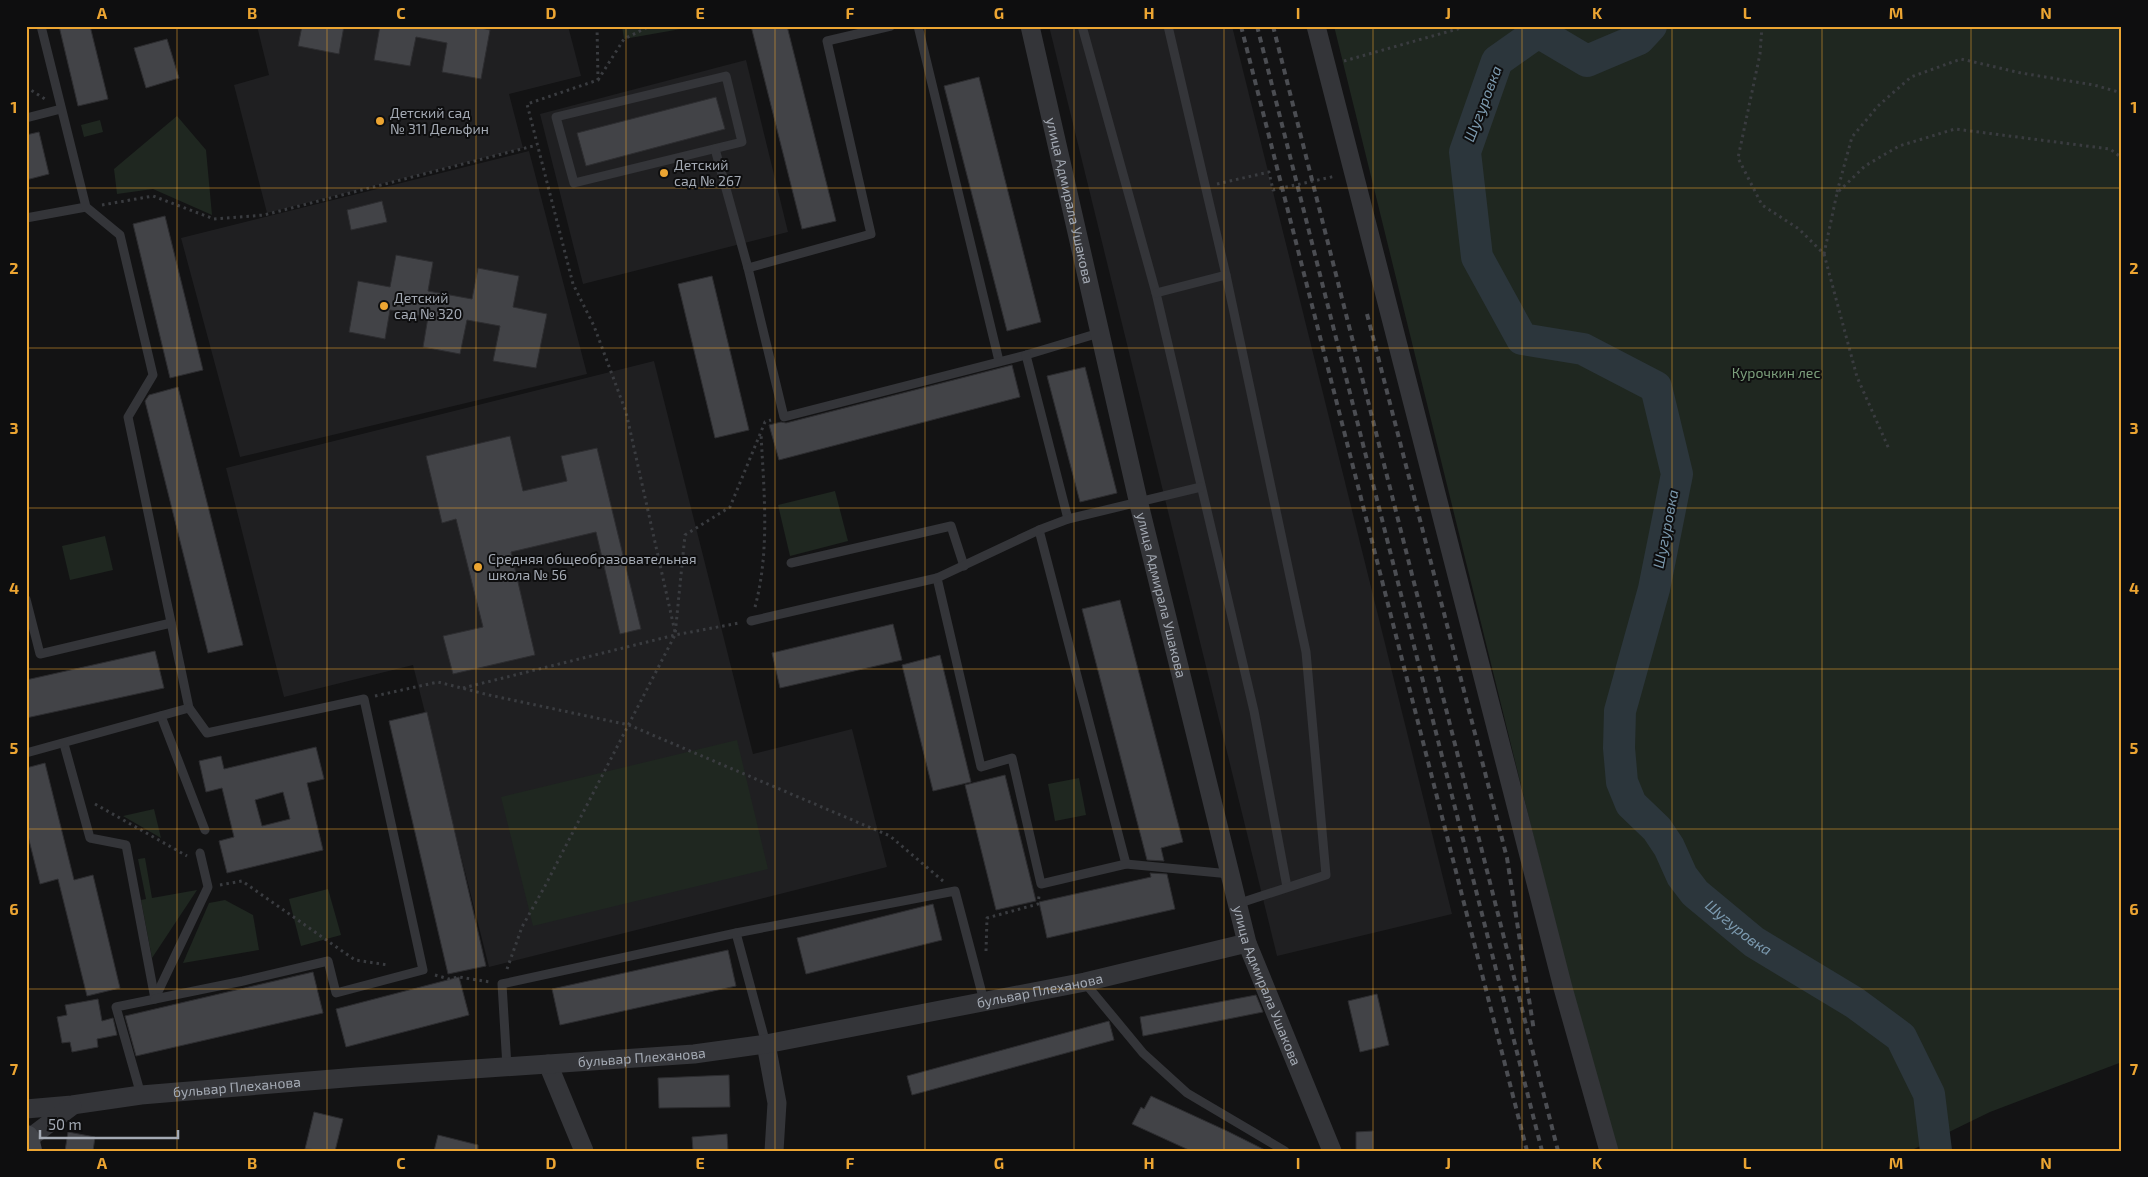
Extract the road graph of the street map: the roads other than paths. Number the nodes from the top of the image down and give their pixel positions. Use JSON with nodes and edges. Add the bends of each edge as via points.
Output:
{"nodes":[{"id":1,"x":41,"y":26,"type":"edge"},
{"id":2,"x":891,"y":26,"type":"edge"},
{"id":3,"x":918,"y":26,"type":"edge"},
{"id":4,"x":1030,"y":26,"type":"edge"},
{"id":5,"x":1082,"y":26,"type":"edge"},
{"id":6,"x":1168,"y":26,"type":"edge"},
{"id":7,"x":1316,"y":26,"type":"edge"},
{"id":8,"x":61,"y":109,"type":"junction"},
{"id":9,"x":26,"y":118,"type":"edge"},
{"id":10,"x":714,"y":149,"type":"junction"},
{"id":11,"x":86,"y":207,"type":"junction"},
{"id":12,"x":26,"y":218,"type":"edge"},
{"id":13,"x":748,"y":268,"type":"junction"},
{"id":14,"x":1226,"y":274,"type":"junction"},
{"id":15,"x":1156,"y":293,"type":"junction"},
{"id":16,"x":1099,"y":334,"type":"junction"},
{"id":17,"x":1026,"y":355,"type":"junction"},
{"id":18,"x":999,"y":361,"type":"junction"},
{"id":19,"x":1201,"y":487,"type":"junction"},
{"id":20,"x":1138,"y":500,"type":"junction"},
{"id":21,"x":1068,"y":519,"type":"junction"},
{"id":22,"x":1039,"y":530,"type":"junction"},
{"id":23,"x":790,"y":564,"type":"dead end"},
{"id":24,"x":964,"y":566,"type":"junction"},
{"id":25,"x":937,"y":578,"type":"junction"},
{"id":26,"x":26,"y":599,"type":"edge"},
{"id":27,"x":751,"y":621,"type":"road end"},
{"id":28,"x":171,"y":623,"type":"junction"},
{"id":29,"x":189,"y":708,"type":"junction"},
{"id":30,"x":161,"y":716,"type":"junction"},
{"id":31,"x":64,"y":744,"type":"junction"},
{"id":32,"x":26,"y":753,"type":"edge"},
{"id":33,"x":205,"y":830,"type":"dead end"},
{"id":34,"x":200,"y":853,"type":"road end"},
{"id":35,"x":1126,"y":864,"type":"junction"},
{"id":36,"x":1230,"y":874,"type":"junction"},
{"id":37,"x":1287,"y":887,"type":"junction"},
{"id":38,"x":1237,"y":904,"type":"junction"},
{"id":39,"x":736,"y":933,"type":"junction"},
{"id":40,"x":1247,"y":943,"type":"junction"},
{"id":41,"x":1085,"y":982,"type":"junction"},
{"id":42,"x":155,"y":999,"type":"junction"},
{"id":43,"x":984,"y":1001,"type":"junction"},
{"id":44,"x":766,"y":1044,"type":"junction"},
{"id":45,"x":548,"y":1064,"type":"junction"},
{"id":46,"x":508,"y":1067,"type":"junction"},
{"id":47,"x":141,"y":1095,"type":"junction"},
{"id":48,"x":72,"y":1105,"type":"junction"},
{"id":49,"x":26,"y":1109,"type":"edge"},
{"id":50,"x":27,"y":1139,"type":"edge"},
{"id":51,"x":30,"y":1151,"type":"edge"},
{"id":52,"x":584,"y":1151,"type":"edge"},
{"id":53,"x":774,"y":1151,"type":"edge"},
{"id":54,"x":1286,"y":1151,"type":"edge"},
{"id":55,"x":1332,"y":1151,"type":"edge"},
{"id":56,"x":1609,"y":1151,"type":"edge"}],
"edges":[{"from":1,"to":8,"type":"lane"},
{"from":2,"to":13,"type":"lane","via":[[827,40],[871,234]]},
{"from":3,"to":18,"type":"lane"},
{"from":4,"to":16,"type":"street","name":"улица Адмирала Ушакова"},
{"from":5,"to":15,"type":"lane"},
{"from":6,"to":14,"type":"lane"},
{"from":7,"to":56,"type":"street","via":[[1563,988]]},
{"from":8,"to":9,"type":"lane"},
{"from":8,"to":11,"type":"lane"},
{"from":10,"to":10,"type":"lane","via":[[574,183],[556,117],[726,76],[742,142]]},
{"from":10,"to":13,"type":"lane"},
{"from":11,"to":12,"type":"lane"},
{"from":11,"to":28,"type":"lane","via":[[120,235],[153,375],[128,417]]},
{"from":13,"to":18,"type":"lane","via":[[784,417]]},
{"from":14,"to":15,"type":"lane"},
{"from":14,"to":37,"type":"lane","via":[[1306,652],[1326,875]]},
{"from":15,"to":19,"type":"lane"},
{"from":16,"to":17,"type":"lane"},
{"from":16,"to":20,"type":"street","name":"улица Адмирала Ушакова"},
{"from":17,"to":18,"type":"lane"},
{"from":17,"to":21,"type":"lane"},
{"from":19,"to":20,"type":"lane"},
{"from":19,"to":37,"type":"lane","via":[[1254,711]]},
{"from":20,"to":21,"type":"lane"},
{"from":20,"to":36,"type":"street","name":"улица Адмирала Ушакова"},
{"from":21,"to":22,"type":"lane"},
{"from":22,"to":24,"type":"lane"},
{"from":22,"to":35,"type":"lane"},
{"from":23,"to":24,"type":"lane","via":[[950,526]]},
{"from":24,"to":25,"type":"lane"},
{"from":25,"to":27,"type":"lane"},
{"from":25,"to":35,"type":"lane","via":[[981,767],[1012,758],[1041,884]]},
{"from":26,"to":28,"type":"lane","via":[[40,654]]},
{"from":28,"to":29,"type":"lane"},
{"from":29,"to":30,"type":"lane"},
{"from":29,"to":42,"type":"lane","via":[[207,733],[364,699],[423,970],[336,993],[328,961]]},
{"from":30,"to":31,"type":"lane"},
{"from":30,"to":33,"type":"lane"},
{"from":31,"to":32,"type":"lane"},
{"from":31,"to":42,"type":"lane","via":[[90,838],[126,845]]},
{"from":34,"to":42,"type":"lane","via":[[208,887]]},
{"from":35,"to":36,"type":"lane"},
{"from":36,"to":38,"type":"street","name":"улица Адмирала Ушакова"},
{"from":37,"to":38,"type":"lane"},
{"from":38,"to":40,"type":"street","name":"улица Адмирала Ушакова"},
{"from":39,"to":43,"type":"lane","via":[[955,891]]},
{"from":39,"to":44,"type":"lane"},
{"from":39,"to":46,"type":"lane","via":[[502,984]]},
{"from":40,"to":41,"type":"street","name":"бульвар Плеханова"},
{"from":40,"to":55,"type":"street","name":"улица Адмирала Ушакова"},
{"from":41,"to":43,"type":"street","name":"бульвар Плеханова"},
{"from":41,"to":54,"type":"lane","via":[[1143,1052],[1186,1093]]},
{"from":42,"to":47,"type":"lane","via":[[116,1007]]},
{"from":43,"to":44,"type":"street","name":"бульвар Плеханова"},
{"from":44,"to":45,"type":"street","name":"бульвар Плеханова","via":[[694,1054]]},
{"from":44,"to":53,"type":"street","via":[[777,1103]]},
{"from":45,"to":46,"type":"street","name":"бульвар Плеханова"},
{"from":45,"to":52,"type":"street"},
{"from":46,"to":47,"type":"street","name":"бульвар Плеханова"},
{"from":47,"to":48,"type":"street","name":"бульвар Плеханова"},
{"from":48,"to":49,"type":"street","name":"бульвар Плеханова"},
{"from":48,"to":50,"type":"street"},
{"from":50,"to":51,"type":"main road"}]}
